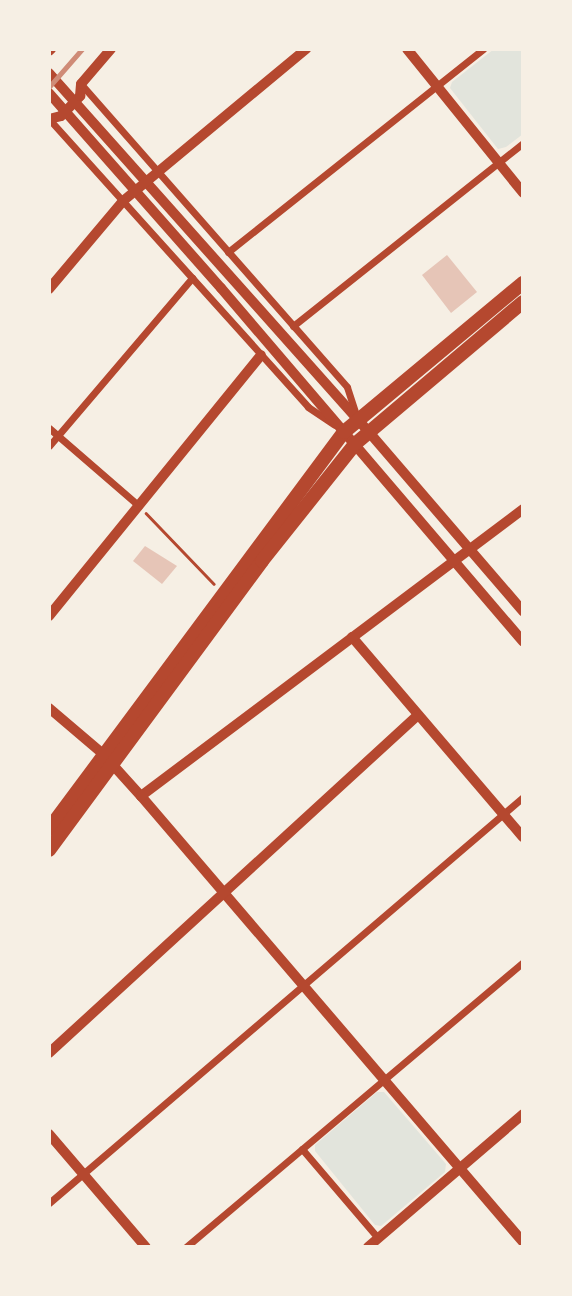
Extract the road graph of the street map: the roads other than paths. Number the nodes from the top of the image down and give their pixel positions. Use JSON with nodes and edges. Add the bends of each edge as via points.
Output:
{"nodes":[{"id":1,"x":111,"y":49,"type":"edge"},
{"id":2,"x":306,"y":49,"type":"edge"},
{"id":3,"x":407,"y":49,"type":"edge"},
{"id":4,"x":483,"y":49,"type":"edge"},
{"id":5,"x":49,"y":73,"type":"edge"},
{"id":6,"x":81,"y":84,"type":"junction"},
{"id":7,"x":437,"y":86,"type":"junction"},
{"id":8,"x":49,"y":93,"type":"edge"},
{"id":9,"x":49,"y":119,"type":"edge"},
{"id":10,"x":523,"y":143,"type":"edge"},
{"id":11,"x":498,"y":162,"type":"junction"},
{"id":12,"x":157,"y":170,"type":"junction"},
{"id":13,"x":523,"y":193,"type":"edge"},
{"id":14,"x":123,"y":201,"type":"junction"},
{"id":15,"x":228,"y":252,"type":"junction"},
{"id":16,"x":192,"y":278,"type":"junction"},
{"id":17,"x":523,"y":283,"type":"edge"},
{"id":18,"x":49,"y":289,"type":"edge"},
{"id":19,"x":523,"y":302,"type":"edge"},
{"id":20,"x":293,"y":326,"type":"junction"},
{"id":21,"x":261,"y":355,"type":"junction"},
{"id":22,"x":357,"y":419,"type":"junction"},
{"id":23,"x":49,"y":428,"type":"edge"},
{"id":24,"x":368,"y":431,"type":"junction"},
{"id":25,"x":344,"y":432,"type":"junction"},
{"id":26,"x":58,"y":436,"type":"junction"},
{"id":27,"x":355,"y":444,"type":"junction"},
{"id":28,"x":49,"y":446,"type":"edge"},
{"id":29,"x":139,"y":506,"type":"junction"},
{"id":30,"x":523,"y":509,"type":"edge"},
{"id":31,"x":470,"y":548,"type":"junction"},
{"id":32,"x":454,"y":560,"type":"junction"},
{"id":33,"x":523,"y":611,"type":"edge"},
{"id":34,"x":49,"y":616,"type":"edge"},
{"id":35,"x":352,"y":637,"type":"junction"},
{"id":36,"x":523,"y":641,"type":"edge"},
{"id":37,"x":49,"y":708,"type":"edge"},
{"id":38,"x":418,"y":715,"type":"junction"},
{"id":39,"x":103,"y":754,"type":"junction"},
{"id":40,"x":114,"y":766,"type":"junction"},
{"id":41,"x":141,"y":796,"type":"junction"},
{"id":42,"x":523,"y":797,"type":"edge"},
{"id":43,"x":503,"y":814,"type":"junction"},
{"id":44,"x":49,"y":829,"type":"edge"},
{"id":45,"x":523,"y":837,"type":"edge"},
{"id":46,"x":49,"y":850,"type":"edge"},
{"id":47,"x":224,"y":892,"type":"junction"},
{"id":48,"x":523,"y":962,"type":"edge"},
{"id":49,"x":303,"y":985,"type":"junction"},
{"id":50,"x":49,"y":1053,"type":"edge"},
{"id":51,"x":384,"y":1079,"type":"junction"},
{"id":52,"x":523,"y":1114,"type":"edge"},
{"id":53,"x":49,"y":1134,"type":"edge"},
{"id":54,"x":302,"y":1149,"type":"junction"},
{"id":55,"x":460,"y":1168,"type":"junction"},
{"id":56,"x":83,"y":1174,"type":"junction"},
{"id":57,"x":49,"y":1203,"type":"edge"},
{"id":58,"x":378,"y":1238,"type":"junction"},
{"id":59,"x":523,"y":1242,"type":"edge"},
{"id":60,"x":146,"y":1247,"type":"edge"},
{"id":61,"x":186,"y":1247,"type":"edge"},
{"id":62,"x":368,"y":1247,"type":"edge"}],
"edges":[{"from":1,"to":6,"type":"street"},
{"from":2,"to":12,"type":"street"},
{"from":3,"to":7,"type":"street"},
{"from":4,"to":7,"type":"street"},
{"from":5,"to":22,"type":"street"},
{"from":6,"to":9,"type":"street","via":[[80,96],[61,116]]},
{"from":6,"to":12,"type":"street"},
{"from":7,"to":11,"type":"street"},
{"from":7,"to":15,"type":"street"},
{"from":8,"to":25,"type":"street"},
{"from":9,"to":14,"type":"street"},
{"from":10,"to":11,"type":"street"},
{"from":11,"to":13,"type":"street"},
{"from":11,"to":20,"type":"street"},
{"from":12,"to":14,"type":"street"},
{"from":12,"to":15,"type":"street"},
{"from":14,"to":16,"type":"street"},
{"from":14,"to":18,"type":"street"},
{"from":15,"to":20,"type":"street"},
{"from":16,"to":21,"type":"street"},
{"from":16,"to":26,"type":"street"},
{"from":17,"to":22,"type":"highway"},
{"from":19,"to":24,"type":"highway"},
{"from":20,"to":22,"type":"street","via":[[347,387]]},
{"from":21,"to":25,"type":"street","via":[[308,407]]},
{"from":21,"to":29,"type":"street"},
{"from":22,"to":24,"type":"street"},
{"from":22,"to":25,"type":"highway"},
{"from":23,"to":26,"type":"street"},
{"from":24,"to":27,"type":"highway"},
{"from":24,"to":31,"type":"street"},
{"from":25,"to":27,"type":"street"},
{"from":25,"to":39,"type":"highway"},
{"from":26,"to":28,"type":"street"},
{"from":26,"to":29,"type":"street"},
{"from":27,"to":32,"type":"street"},
{"from":27,"to":40,"type":"highway","via":[[262,561]]},
{"from":29,"to":34,"type":"street"},
{"from":30,"to":31,"type":"street"},
{"from":31,"to":32,"type":"street"},
{"from":31,"to":33,"type":"street"},
{"from":32,"to":35,"type":"street"},
{"from":32,"to":36,"type":"street"},
{"from":35,"to":38,"type":"street"},
{"from":35,"to":41,"type":"street"},
{"from":37,"to":39,"type":"street"},
{"from":38,"to":43,"type":"street"},
{"from":38,"to":47,"type":"street"},
{"from":39,"to":40,"type":"street"},
{"from":39,"to":44,"type":"highway"},
{"from":40,"to":41,"type":"street"},
{"from":40,"to":46,"type":"highway"},
{"from":41,"to":47,"type":"street"},
{"from":42,"to":43,"type":"street"},
{"from":43,"to":45,"type":"street"},
{"from":43,"to":49,"type":"street"},
{"from":47,"to":49,"type":"street"},
{"from":47,"to":50,"type":"street"},
{"from":48,"to":51,"type":"street"},
{"from":49,"to":51,"type":"street"},
{"from":49,"to":56,"type":"street"},
{"from":51,"to":54,"type":"street"},
{"from":51,"to":55,"type":"street"},
{"from":52,"to":55,"type":"street"},
{"from":53,"to":56,"type":"street"},
{"from":54,"to":58,"type":"street"},
{"from":54,"to":61,"type":"street"},
{"from":55,"to":58,"type":"street"},
{"from":55,"to":59,"type":"street"},
{"from":56,"to":57,"type":"street"},
{"from":56,"to":60,"type":"street"},
{"from":58,"to":62,"type":"street"}]}
